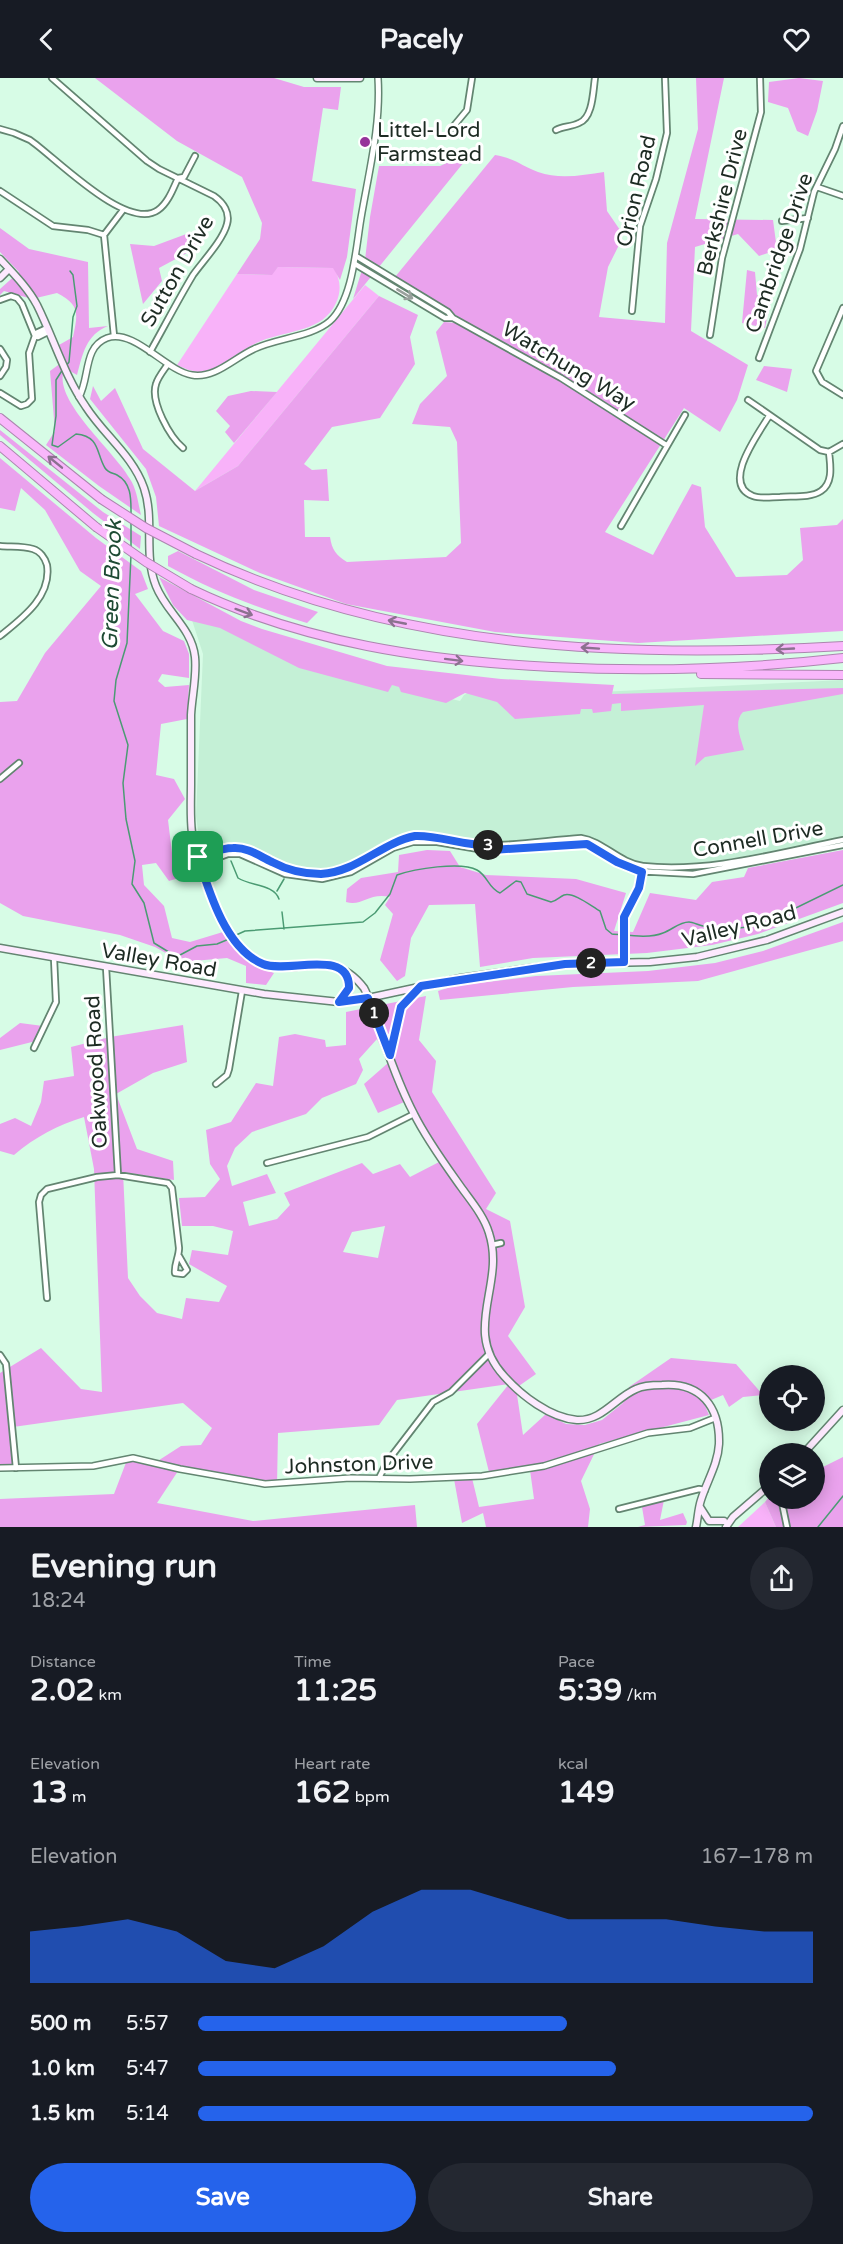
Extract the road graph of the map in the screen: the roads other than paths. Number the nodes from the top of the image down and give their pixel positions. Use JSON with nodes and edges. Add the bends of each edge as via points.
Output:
{"nodes":[{"id":1,"x":52,"y":78,"type":"edge"},
{"id":2,"x":317,"y":78,"type":"edge"},
{"id":3,"x":360,"y":78,"type":"edge"},
{"id":4,"x":378,"y":78,"type":"edge"},
{"id":5,"x":472,"y":78,"type":"edge"},
{"id":6,"x":596,"y":78,"type":"edge"},
{"id":7,"x":665,"y":78,"type":"edge"},
{"id":8,"x":760,"y":78,"type":"edge"},
{"id":9,"x":843,"y":126,"type":"edge"},
{"id":10,"x":452,"y":128,"type":"dead end"},
{"id":11,"x":0,"y":129,"type":"edge"},
{"id":12,"x":555,"y":130,"type":"dead end"},
{"id":13,"x":195,"y":156,"type":"dead end"},
{"id":14,"x":178,"y":178,"type":"junction"},
{"id":15,"x":817,"y":187,"type":"junction"},
{"id":16,"x":0,"y":191,"type":"edge"},
{"id":17,"x":843,"y":196,"type":"edge"},
{"id":18,"x":123,"y":210,"type":"junction"},
{"id":19,"x":808,"y":218,"type":"junction"},
{"id":20,"x":782,"y":221,"type":"dead end"},
{"id":21,"x":104,"y":235,"type":"junction"},
{"id":22,"x":356,"y":256,"type":"junction"},
{"id":23,"x":0,"y":259,"type":"edge"},
{"id":24,"x":355,"y":264,"type":"junction"},
{"id":25,"x":9,"y":269,"type":"junction"},
{"id":26,"x":0,"y":278,"type":"edge"},
{"id":27,"x":0,"y":300,"type":"edge"},
{"id":28,"x":843,"y":308,"type":"edge"},
{"id":29,"x":632,"y":311,"type":"dead end"},
{"id":30,"x":453,"y":318,"type":"junction"},
{"id":31,"x":48,"y":330,"type":"junction"},
{"id":32,"x":710,"y":335,"type":"dead end"},
{"id":33,"x":35,"y":336,"type":"junction"},
{"id":34,"x":114,"y":336,"type":"junction"},
{"id":35,"x":0,"y":349,"type":"edge"},
{"id":36,"x":150,"y":352,"type":"junction"},
{"id":37,"x":759,"y":358,"type":"dead end"},
{"id":38,"x":168,"y":364,"type":"junction"},
{"id":39,"x":0,"y":376,"type":"edge"},
{"id":40,"x":0,"y":393,"type":"edge"},
{"id":41,"x":843,"y":395,"type":"edge"},
{"id":42,"x":79,"y":397,"type":"junction"},
{"id":43,"x":748,"y":400,"type":"dead end"},
{"id":44,"x":685,"y":415,"type":"dead end"},
{"id":45,"x":770,"y":416,"type":"junction"},
{"id":46,"x":0,"y":418,"type":"edge"},
{"id":47,"x":843,"y":444,"type":"edge"},
{"id":48,"x":666,"y":445,"type":"junction"},
{"id":49,"x":0,"y":446,"type":"edge"},
{"id":50,"x":183,"y":448,"type":"dead end"},
{"id":51,"x":829,"y":452,"type":"junction"},
{"id":52,"x":621,"y":526,"type":"dead end"},
{"id":53,"x":0,"y":546,"type":"edge"},
{"id":54,"x":0,"y":636,"type":"edge"},
{"id":55,"x":843,"y":646,"type":"edge"},
{"id":56,"x":843,"y":658,"type":"edge"},
{"id":57,"x":681,"y":669,"type":"junction"},
{"id":58,"x":843,"y":675,"type":"edge"},
{"id":59,"x":19,"y":763,"type":"dead end"},
{"id":60,"x":0,"y":779,"type":"edge"},
{"id":61,"x":843,"y":840,"type":"edge"},
{"id":62,"x":843,"y":845,"type":"edge"},
{"id":63,"x":492,"y":847,"type":"junction"},
{"id":64,"x":198,"y":857,"type":"junction"},
{"id":65,"x":642,"y":872,"type":"junction"},
{"id":66,"x":207,"y":884,"type":"junction"},
{"id":67,"x":843,"y":912,"type":"edge"},
{"id":68,"x":0,"y":948,"type":"edge"},
{"id":69,"x":54,"y":958,"type":"junction"},
{"id":70,"x":624,"y":962,"type":"junction"},
{"id":71,"x":106,"y":967,"type":"junction"},
{"id":72,"x":343,"y":970,"type":"junction"},
{"id":73,"x":421,"y":986,"type":"junction"},
{"id":74,"x":242,"y":991,"type":"junction"},
{"id":75,"x":368,"y":998,"type":"junction"},
{"id":76,"x":339,"y":1002,"type":"junction"},
{"id":77,"x":34,"y":1048,"type":"dead end"},
{"id":78,"x":390,"y":1055,"type":"junction"},
{"id":79,"x":216,"y":1084,"type":"dead end"},
{"id":80,"x":414,"y":1114,"type":"junction"},
{"id":81,"x":267,"y":1163,"type":"dead end"},
{"id":82,"x":118,"y":1175,"type":"junction"},
{"id":83,"x":501,"y":1243,"type":"dead end"},
{"id":84,"x":492,"y":1245,"type":"junction"},
{"id":85,"x":179,"y":1256,"type":"dead end"},
{"id":86,"x":47,"y":1298,"type":"dead end"},
{"id":87,"x":489,"y":1354,"type":"junction"},
{"id":88,"x":0,"y":1355,"type":"edge"},
{"id":89,"x":843,"y":1410,"type":"edge"},
{"id":90,"x":715,"y":1418,"type":"junction"},
{"id":91,"x":813,"y":1443,"type":"edge"},
{"id":92,"x":0,"y":1468,"type":"edge"},
{"id":93,"x":16,"y":1468,"type":"junction"},
{"id":94,"x":379,"y":1478,"type":"junction"},
{"id":95,"x":705,"y":1490,"type":"junction"},
{"id":96,"x":759,"y":1495,"type":"edge"},
{"id":97,"x":700,"y":1506,"type":"junction"},
{"id":98,"x":619,"y":1509,"type":"dead end"},
{"id":99,"x":783,"y":1509,"type":"edge"},
{"id":100,"x":698,"y":1516,"type":"junction"},
{"id":101,"x":725,"y":1524,"type":"edge"},
{"id":102,"x":690,"y":1527,"type":"edge"},
{"id":103,"x":696,"y":1527,"type":"edge"},
{"id":104,"x":717,"y":1527,"type":"edge"},
{"id":105,"x":787,"y":1527,"type":"edge"}],
"edges":[{"from":1,"to":14,"type":"street","name":"Sutton Drive","via":[[147,161]]},
{"from":2,"to":3,"type":"main road"},
{"from":4,"to":22,"type":"street","via":[[378,124]]},
{"from":5,"to":10,"type":"street","via":[[467,110]]},
{"from":6,"to":12,"type":"street","via":[[587,118]]},
{"from":7,"to":29,"type":"street","name":"Orion Road","via":[[667,133],[640,226]]},
{"from":8,"to":32,"type":"street","name":"Berkshire Drive","via":[[761,112],[722,258]]},
{"from":9,"to":15,"type":"street","name":"Cambridge Drive"},
{"from":11,"to":18,"type":"street","via":[[30,140]]},
{"from":13,"to":14,"type":"street","via":[[184,177]]},
{"from":14,"to":18,"type":"street","via":[[165,203],[156,211],[145,215]]},
{"from":14,"to":36,"type":"street","name":"Sutton Drive","via":[[219,200],[227,221]]},
{"from":15,"to":17,"type":"street"},
{"from":15,"to":19,"type":"street","name":"Cambridge Drive"},
{"from":16,"to":21,"type":"street","via":[[53,226]]},
{"from":18,"to":21,"type":"street"},
{"from":19,"to":20,"type":"street"},
{"from":19,"to":37,"type":"street","name":"Cambridge Drive"},
{"from":21,"to":34,"type":"street"},
{"from":22,"to":24,"type":"street"},
{"from":22,"to":30,"type":"street","name":"Watchung Way"},
{"from":23,"to":25,"type":"main road"},
{"from":24,"to":30,"type":"street","name":"Watchung Way","one_way":true,"via":[[445,318]]},
{"from":24,"to":38,"type":"street","via":[[337,313],[318,329],[262,345],[205,375],[185,373]]},
{"from":25,"to":26,"type":"main road"},
{"from":25,"to":31,"type":"main road","via":[[30,294]]},
{"from":27,"to":33,"type":"street","via":[[11,296],[21,302]]},
{"from":28,"to":41,"type":"street","via":[[816,371],[822,382]]},
{"from":30,"to":48,"type":"street","name":"Watchung Way","via":[[561,378]]},
{"from":31,"to":33,"type":"street"},
{"from":31,"to":42,"type":"main road"},
{"from":33,"to":40,"type":"street","via":[[29,353],[32,399],[21,406]]},
{"from":34,"to":36,"type":"street","via":[[129,339]]},
{"from":34,"to":42,"type":"street","via":[[92,351]]},
{"from":35,"to":39,"type":"street","via":[[7,360]]},
{"from":36,"to":38,"type":"street"},
{"from":38,"to":50,"type":"street","via":[[156,384],[155,396],[170,435]]},
{"from":42,"to":64,"type":"main road","via":[[140,477],[150,513],[153,579],[192,645],[195,663],[191,821]]},
{"from":43,"to":45,"type":"street"},
{"from":44,"to":48,"type":"street"},
{"from":45,"to":51,"type":"street"},
{"from":45,"to":51,"type":"street","via":[[741,468],[739,478],[746,492],[763,498],[821,491],[829,480]]},
{"from":55,"to":46,"type":"highway","one_way":true,"bridge":true,"via":[[668,651],[546,644],[396,622],[346,610],[267,585],[146,528],[101,499]]},
{"from":47,"to":51,"type":"street"},
{"from":48,"to":52,"type":"street"},
{"from":49,"to":57,"type":"highway","one_way":true,"bridge":true,"via":[[146,562],[234,609],[286,627],[400,653],[530,666]]},
{"from":53,"to":54,"type":"street","via":[[33,549],[42,554],[47,570],[40,596]]},
{"from":56,"to":57,"type":"highway"},
{"from":57,"to":58,"type":"highway","via":[[693,673]]},
{"from":59,"to":60,"type":"street"},
{"from":61,"to":63,"type":"street","name":"Connell Drive","via":[[690,868],[636,864],[580,838]]},
{"from":62,"to":65,"type":"street","name":"Connell Drive","via":[[693,874]]},
{"from":63,"to":64,"type":"street","name":"Connell Drive","via":[[415,836],[388,845],[353,866],[320,874],[287,869],[235,847]]},
{"from":63,"to":65,"type":"street","name":"Connell Drive","via":[[587,844]]},
{"from":63,"to":66,"type":"street","name":"Connell Drive","via":[[469,849],[413,842],[393,848],[351,872],[322,879],[285,874],[247,856],[228,854],[209,861]]},
{"from":64,"to":66,"type":"main road"},
{"from":65,"to":70,"type":"street","via":[[639,888],[625,914]]},
{"from":66,"to":72,"type":"main road","via":[[234,940],[247,955],[268,966],[325,964]]},
{"from":67,"to":70,"type":"main road","name":"Valley Road","via":[[731,950],[662,961]]},
{"from":68,"to":69,"type":"main road","name":"Valley Road"},
{"from":69,"to":71,"type":"main road","name":"Valley Road"},
{"from":69,"to":77,"type":"street","via":[[56,1002]]},
{"from":70,"to":73,"type":"main road","name":"Valley Road","via":[[565,964]]},
{"from":71,"to":74,"type":"main road","name":"Valley Road"},
{"from":71,"to":82,"type":"street","name":"Oakwood Road"},
{"from":72,"to":75,"type":"main road","via":[[360,983]]},
{"from":72,"to":76,"type":"main road","via":[[349,988]]},
{"from":73,"to":75,"type":"main road","name":"Valley Road"},
{"from":73,"to":78,"type":"main road","via":[[401,1007]]},
{"from":74,"to":76,"type":"main road","name":"Valley Road"},
{"from":74,"to":79,"type":"street","via":[[230,1069]]},
{"from":75,"to":76,"type":"main road","name":"Valley Road"},
{"from":75,"to":78,"type":"main road"},
{"from":78,"to":80,"type":"main road"},
{"from":80,"to":81,"type":"street","via":[[368,1137]]},
{"from":80,"to":84,"type":"main road","via":[[478,1211]]},
{"from":82,"to":85,"type":"street","via":[[171,1185]]},
{"from":82,"to":86,"type":"street","via":[[50,1188],[41,1195]]},
{"from":83,"to":84,"type":"street"},
{"from":84,"to":87,"type":"main road","via":[[494,1270],[484,1327]]},
{"from":87,"to":90,"type":"main road","via":[[498,1370],[514,1385],[545,1409],[569,1418],[597,1416],[637,1388],[666,1384],[697,1391]]},
{"from":87,"to":94,"type":"street","via":[[451,1392],[433,1402]]},
{"from":88,"to":93,"type":"street","via":[[6,1364]]},
{"from":89,"to":91,"type":"main road"},
{"from":90,"to":94,"type":"street","name":"Johnston Drive","via":[[690,1428],[648,1433],[522,1471],[482,1476]]},
{"from":90,"to":95,"type":"main road","via":[[718,1450]]},
{"from":92,"to":93,"type":"street","name":"Johnston Drive"},
{"from":93,"to":94,"type":"street","name":"Johnston Drive","via":[[93,1466],[133,1458],[265,1484]]},
{"from":95,"to":97,"type":"main road"},
{"from":95,"to":98,"type":"street"},
{"from":96,"to":101,"type":"main road"},
{"from":97,"to":100,"type":"main road"},
{"from":97,"to":101,"type":"main road","via":[[710,1521]]},
{"from":99,"to":105,"type":"street"},
{"from":100,"to":102,"type":"main road"},
{"from":100,"to":103,"type":"main road"},
{"from":101,"to":104,"type":"main road"}]}
